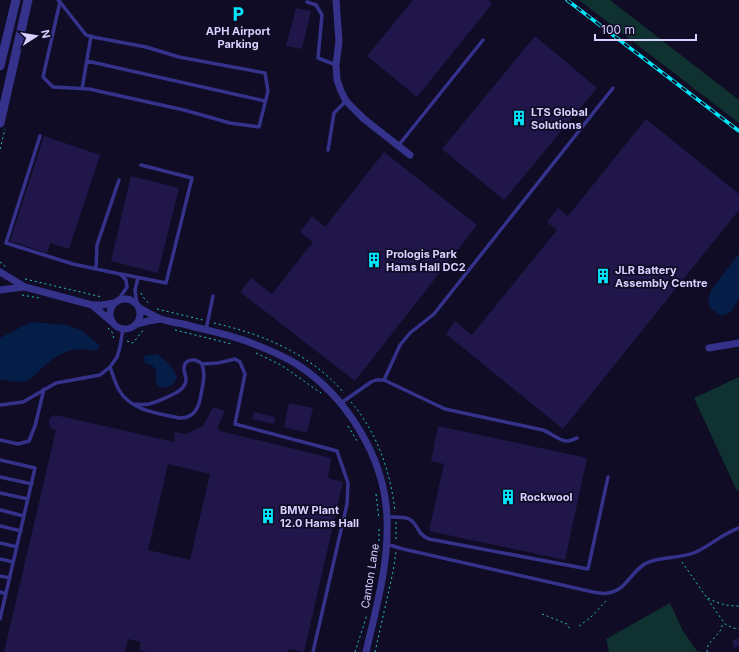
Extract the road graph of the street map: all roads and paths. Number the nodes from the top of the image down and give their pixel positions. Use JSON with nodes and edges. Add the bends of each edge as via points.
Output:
{"nodes":[{"id":1,"x":16,"y":0,"type":"edge"},
{"id":2,"x":28,"y":0,"type":"edge"},
{"id":3,"x":336,"y":0,"type":"edge"},
{"id":4,"x":59,"y":1,"type":"edge"},
{"id":5,"x":307,"y":2,"type":"dead end"},
{"id":6,"x":91,"y":36,"type":"junction"},
{"id":7,"x":483,"y":40,"type":"dead end"},
{"id":8,"x":87,"y":61,"type":"junction"},
{"id":9,"x":336,"y":65,"type":"junction"},
{"id":10,"x":0,"y":66,"type":"edge"},
{"id":11,"x":613,"y":88,"type":"dead end"},
{"id":12,"x":82,"y":89,"type":"junction"},
{"id":13,"x":265,"y":101,"type":"junction"},
{"id":14,"x":346,"y":101,"type":"junction"},
{"id":15,"x":0,"y":122,"type":"edge"},
{"id":16,"x":40,"y":136,"type":"dead end"},
{"id":17,"x":398,"y":146,"type":"junction"},
{"id":18,"x":328,"y":150,"type":"dead end"},
{"id":19,"x":410,"y":155,"type":"dead end"},
{"id":20,"x":141,"y":165,"type":"dead end"},
{"id":21,"x":119,"y":180,"type":"dead end"},
{"id":22,"x":0,"y":262,"type":"edge"},
{"id":23,"x":96,"y":268,"type":"junction"},
{"id":24,"x":8,"y":269,"type":"dead end"},
{"id":25,"x":0,"y":272,"type":"edge"},
{"id":26,"x":120,"y":274,"type":"junction"},
{"id":27,"x":23,"y":277,"type":"dead end"},
{"id":28,"x":138,"y":278,"type":"junction"},
{"id":29,"x":25,"y":287,"type":"junction"},
{"id":30,"x":0,"y":290,"type":"edge"},
{"id":31,"x":140,"y":290,"type":"dead end"},
{"id":32,"x":18,"y":294,"type":"dead end"},
{"id":33,"x":213,"y":296,"type":"dead end"},
{"id":34,"x":103,"y":298,"type":"dead end"},
{"id":35,"x":40,"y":299,"type":"dead end"},
{"id":36,"x":117,"y":301,"type":"junction"},
{"id":37,"x":92,"y":305,"type":"junction"},
{"id":38,"x":138,"y":306,"type":"junction"},
{"id":39,"x":161,"y":319,"type":"junction"},
{"id":40,"x":208,"y":321,"type":"junction"},
{"id":41,"x":109,"y":323,"type":"junction"},
{"id":42,"x":137,"y":324,"type":"junction"},
{"id":43,"x":123,"y":329,"type":"junction"},
{"id":44,"x":206,"y":330,"type":"junction"},
{"id":45,"x":114,"y":339,"type":"dead end"},
{"id":46,"x":739,"y":343,"type":"edge"},
{"id":47,"x":709,"y":348,"type":"dead end"},
{"id":48,"x":202,"y":364,"type":"junction"},
{"id":49,"x":110,"y":367,"type":"junction"},
{"id":50,"x":384,"y":380,"type":"junction"},
{"id":51,"x":44,"y":389,"type":"junction"},
{"id":52,"x":348,"y":398,"type":"junction"},
{"id":53,"x":341,"y":403,"type":"junction"},
{"id":54,"x":133,"y":404,"type":"junction"},
{"id":55,"x":0,"y":405,"type":"edge"},
{"id":56,"x":577,"y":438,"type":"dead end"},
{"id":57,"x":0,"y":440,"type":"edge"},
{"id":58,"x":0,"y":460,"type":"edge"},
{"id":59,"x":0,"y":477,"type":"edge"},
{"id":60,"x":608,"y":477,"type":"dead end"},
{"id":61,"x":32,"y":484,"type":"junction"},
{"id":62,"x":0,"y":493,"type":"edge"},
{"id":63,"x":28,"y":499,"type":"junction"},
{"id":64,"x":0,"y":510,"type":"edge"},
{"id":65,"x":24,"y":516,"type":"junction"},
{"id":66,"x":387,"y":517,"type":"junction"},
{"id":67,"x":396,"y":517,"type":"junction"},
{"id":68,"x":0,"y":526,"type":"edge"},
{"id":69,"x":739,"y":528,"type":"edge"},
{"id":70,"x":21,"y":531,"type":"junction"},
{"id":71,"x":0,"y":543,"type":"edge"},
{"id":72,"x":386,"y":544,"type":"junction"},
{"id":73,"x":17,"y":547,"type":"junction"},
{"id":74,"x":396,"y":547,"type":"junction"},
{"id":75,"x":674,"y":557,"type":"junction"},
{"id":76,"x":0,"y":559,"type":"edge"},
{"id":77,"x":13,"y":562,"type":"junction"},
{"id":78,"x":0,"y":576,"type":"edge"},
{"id":79,"x":10,"y":578,"type":"junction"},
{"id":80,"x":0,"y":592,"type":"edge"},
{"id":81,"x":6,"y":594,"type":"junction"},
{"id":82,"x":608,"y":594,"type":"junction"},
{"id":83,"x":708,"y":598,"type":"junction"},
{"id":84,"x":739,"y":606,"type":"edge"},
{"id":85,"x":1,"y":609,"type":"edge"},
{"id":86,"x":542,"y":614,"type":"dead end"},
{"id":87,"x":0,"y":619,"type":"edge"},
{"id":88,"x":723,"y":622,"type":"junction"},
{"id":89,"x":579,"y":626,"type":"dead end"},
{"id":90,"x":739,"y":629,"type":"edge"},
{"id":91,"x":571,"y":631,"type":"dead end"},
{"id":92,"x":313,"y":652,"type":"edge"},
{"id":93,"x":366,"y":652,"type":"edge"},
{"id":94,"x":376,"y":652,"type":"edge"},
{"id":95,"x":707,"y":652,"type":"edge"}],
"edges":[{"from":1,"to":10,"type":"street"},
{"from":2,"to":15,"type":"street"},
{"from":3,"to":9,"type":"street","via":[[339,41]]},
{"from":4,"to":6,"type":"lane","via":[[86,35]]},
{"from":4,"to":12,"type":"lane","via":[[43,78],[52,87]]},
{"from":5,"to":9,"type":"lane","via":[[316,5],[322,15],[318,58]]},
{"from":6,"to":8,"type":"lane"},
{"from":6,"to":13,"type":"lane","via":[[180,57],[265,73],[268,91]]},
{"from":7,"to":17,"type":"lane"},
{"from":8,"to":12,"type":"lane"},
{"from":8,"to":13,"type":"lane"},
{"from":9,"to":14,"type":"street","via":[[340,91]]},
{"from":11,"to":50,"type":"lane","via":[[434,314],[410,333],[400,345]]},
{"from":12,"to":13,"type":"lane","via":[[184,110],[230,123],[259,127]]},
{"from":14,"to":17,"type":"street"},
{"from":14,"to":18,"type":"lane","via":[[334,113]]},
{"from":16,"to":23,"type":"lane","via":[[6,242],[73,264]]},
{"from":17,"to":19,"type":"street"},
{"from":20,"to":28,"type":"lane","via":[[192,178],[166,283]]},
{"from":21,"to":23,"type":"lane","via":[[96,245]]},
{"from":22,"to":24,"type":"path"},
{"from":23,"to":26,"type":"lane"},
{"from":25,"to":29,"type":"street"},
{"from":26,"to":28,"type":"lane"},
{"from":26,"to":36,"type":"lane","via":[[126,280],[127,287]]},
{"from":27,"to":34,"type":"path"},
{"from":28,"to":38,"type":"lane","via":[[135,290]]},
{"from":29,"to":30,"type":"street"},
{"from":29,"to":37,"type":"street"},
{"from":31,"to":40,"type":"path","via":[[143,297],[156,309]]},
{"from":32,"to":35,"type":"path"},
{"from":33,"to":40,"type":"lane"},
{"from":36,"to":37,"type":"street"},
{"from":36,"to":38,"type":"street","via":[[126,298]]},
{"from":36,"to":41,"type":"street","via":[[110,312]]},
{"from":37,"to":41,"type":"street"},
{"from":38,"to":39,"type":"street","name":"Canton Lane"},
{"from":38,"to":42,"type":"street","via":[[140,318]]},
{"from":39,"to":42,"type":"street","name":"Canton Lane"},
{"from":39,"to":44,"type":"street","name":"Canton Lane"},
{"from":40,"to":44,"type":"lane"},
{"from":40,"to":52,"type":"path","via":[[286,347],[324,373]]},
{"from":41,"to":43,"type":"street"},
{"from":41,"to":45,"type":"path"},
{"from":42,"to":43,"type":"street"},
{"from":43,"to":49,"type":"lane","via":[[117,357]]},
{"from":44,"to":53,"type":"street","name":"Canton Lane","via":[[277,353],[316,378]]},
{"from":46,"to":47,"type":"street"},
{"from":48,"to":54,"type":"lane","via":[[191,359],[185,365],[186,378],[178,392],[150,404]]},
{"from":48,"to":54,"type":"lane","via":[[204,377],[199,404],[189,417],[179,418],[141,409]]},
{"from":48,"to":92,"type":"lane","via":[[235,359],[240,362],[245,374],[235,424],[337,451],[348,482],[347,504]]},
{"from":49,"to":51,"type":"lane","via":[[100,375],[63,381]]},
{"from":49,"to":54,"type":"lane","via":[[118,390]]},
{"from":50,"to":52,"type":"lane","via":[[371,382]]},
{"from":50,"to":56,"type":"lane","via":[[445,409],[543,430],[564,441]]},
{"from":51,"to":55,"type":"lane","via":[[23,402]]},
{"from":51,"to":57,"type":"lane","via":[[29,441],[18,444]]},
{"from":52,"to":53,"type":"lane"},
{"from":52,"to":67,"type":"path","via":[[365,420],[379,447],[392,490]]},
{"from":53,"to":66,"type":"street","name":"Canton Lane","via":[[370,449],[378,471]]},
{"from":58,"to":61,"type":"lane","via":[[35,468]]},
{"from":59,"to":61,"type":"lane"},
{"from":60,"to":67,"type":"lane","via":[[588,569],[429,539],[419,532],[414,522],[408,518]]},
{"from":61,"to":63,"type":"lane"},
{"from":62,"to":63,"type":"lane"},
{"from":63,"to":65,"type":"lane"},
{"from":64,"to":65,"type":"lane"},
{"from":65,"to":70,"type":"lane"},
{"from":66,"to":67,"type":"lane"},
{"from":66,"to":72,"type":"street","name":"Canton Lane"},
{"from":67,"to":74,"type":"path"},
{"from":68,"to":70,"type":"lane"},
{"from":69,"to":75,"type":"lane","via":[[696,552]]},
{"from":70,"to":73,"type":"lane"},
{"from":71,"to":73,"type":"lane"},
{"from":72,"to":74,"type":"lane"},
{"from":72,"to":93,"type":"street","name":"Canton Lane","via":[[383,577]]},
{"from":73,"to":77,"type":"lane"},
{"from":74,"to":82,"type":"lane"},
{"from":74,"to":94,"type":"path"},
{"from":75,"to":82,"type":"lane","via":[[648,562],[617,591]]},
{"from":75,"to":83,"type":"path","via":[[683,562]]},
{"from":76,"to":77,"type":"lane"},
{"from":77,"to":79,"type":"lane"},
{"from":78,"to":79,"type":"lane"},
{"from":79,"to":81,"type":"lane"},
{"from":80,"to":81,"type":"lane"},
{"from":81,"to":85,"type":"lane"},
{"from":82,"to":89,"type":"path","via":[[590,618]]},
{"from":83,"to":84,"type":"path","via":[[717,603]]},
{"from":83,"to":88,"type":"path"},
{"from":85,"to":87,"type":"lane"},
{"from":86,"to":91,"type":"path","via":[[567,624]]},
{"from":88,"to":90,"type":"path"},
{"from":88,"to":95,"type":"path","via":[[721,630],[708,645]]}]}
